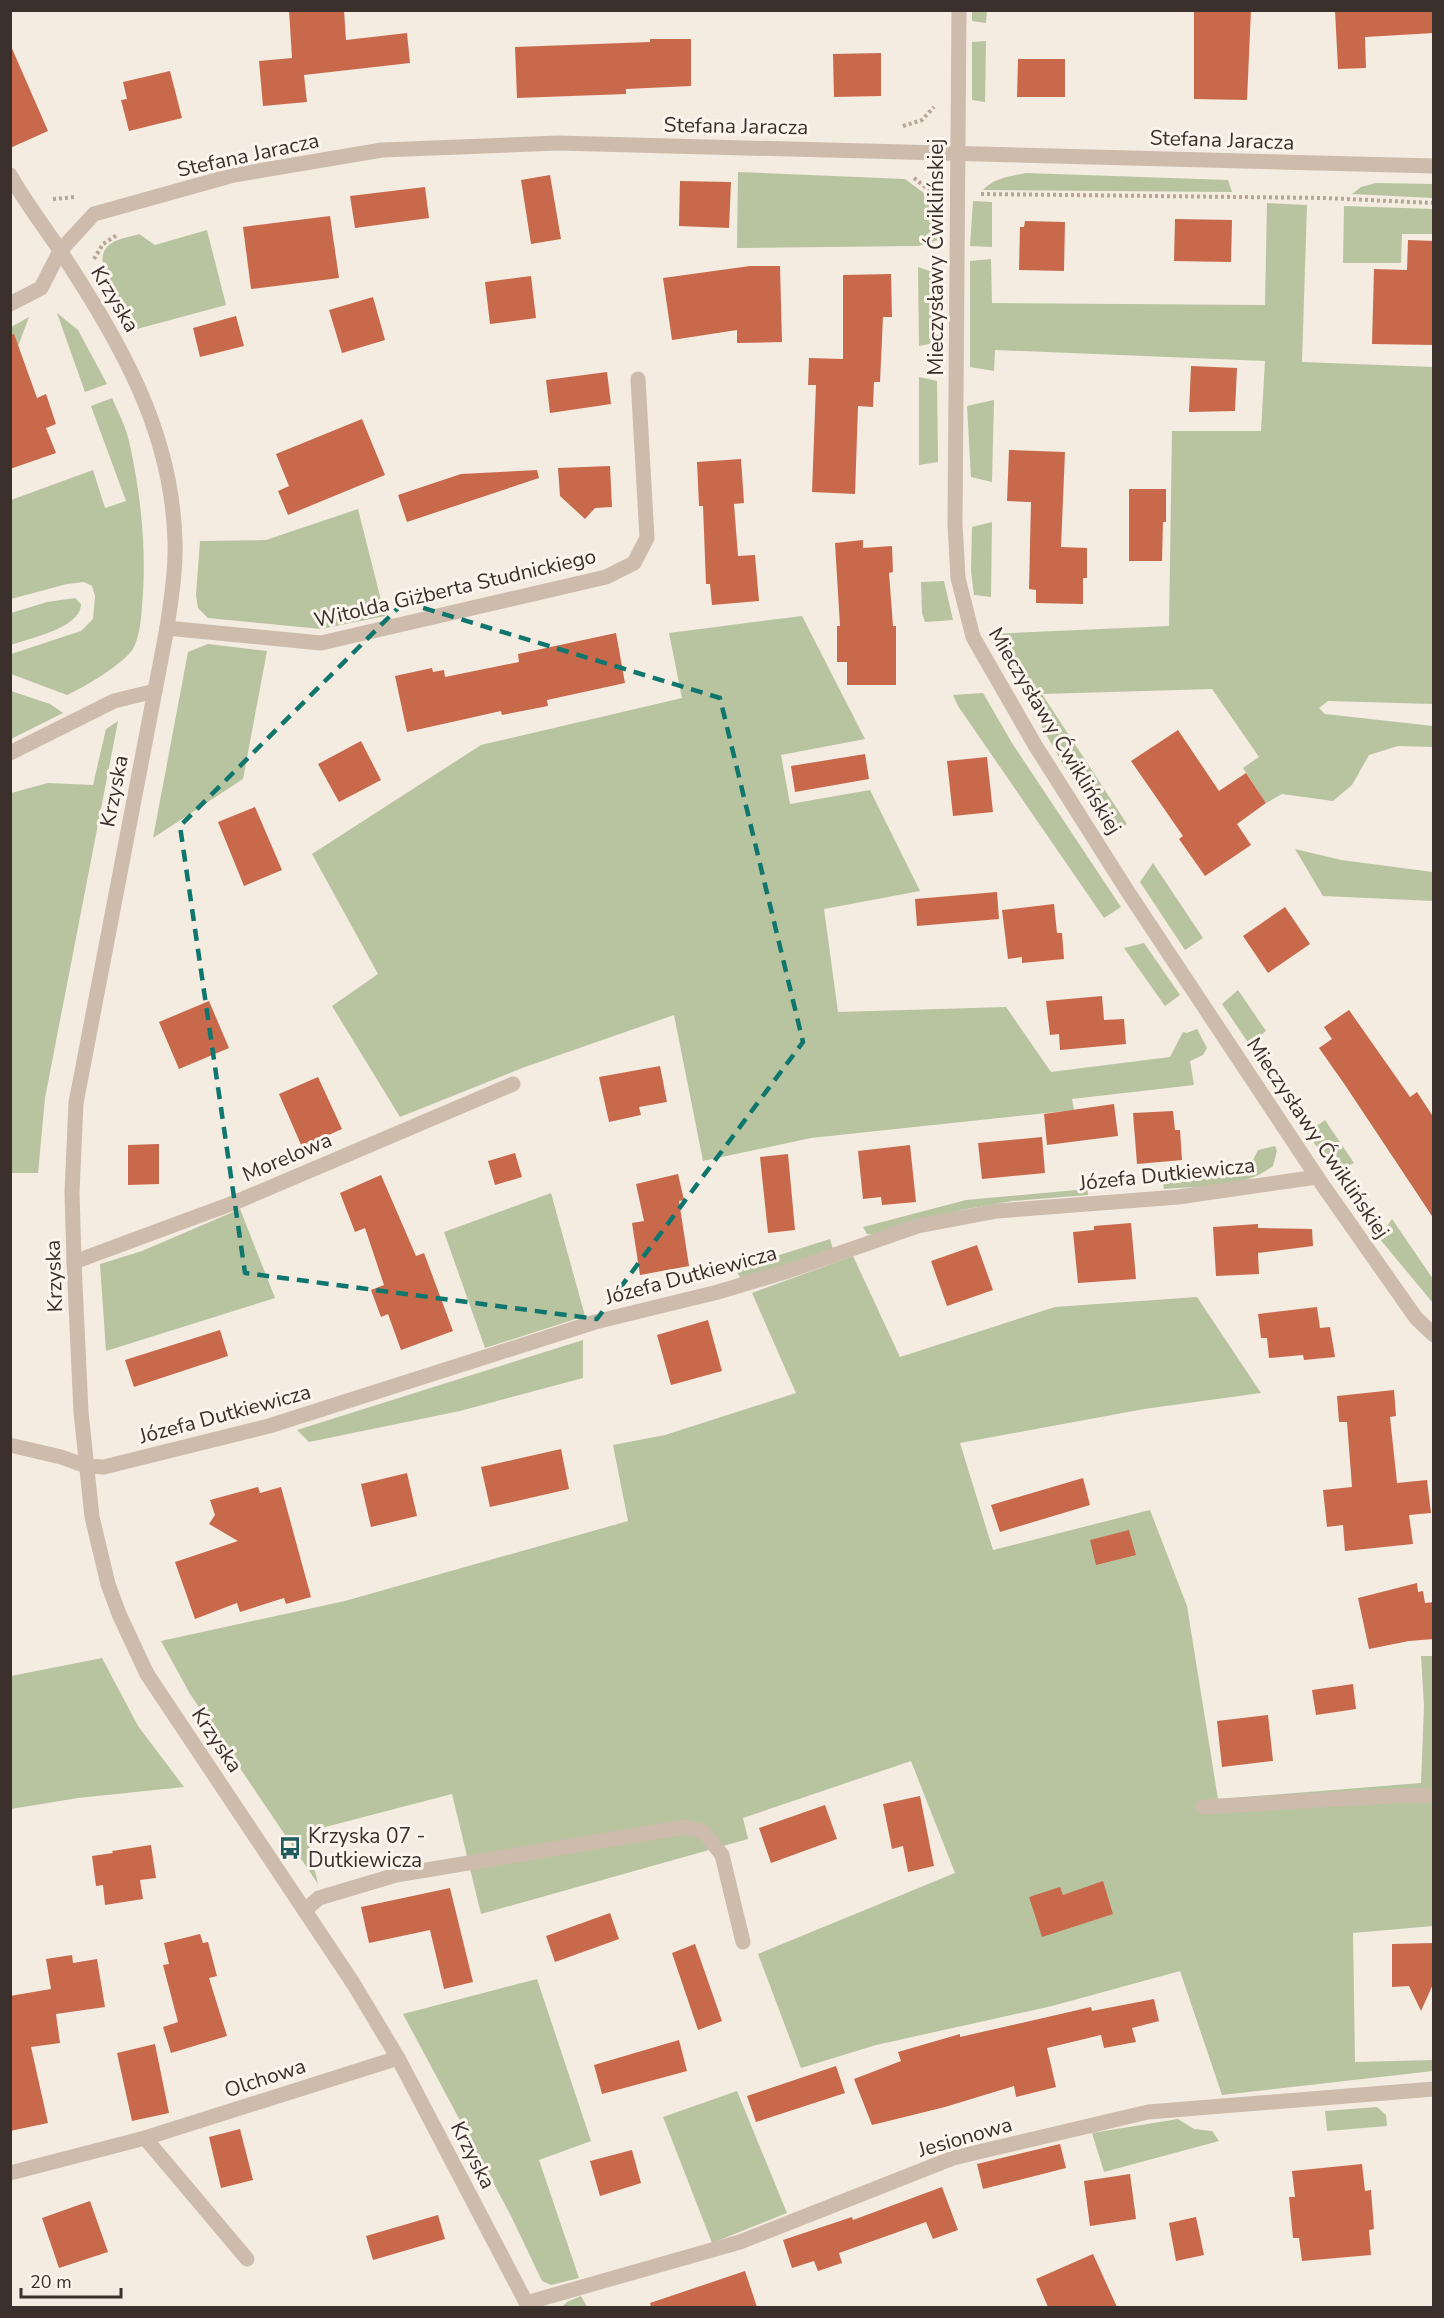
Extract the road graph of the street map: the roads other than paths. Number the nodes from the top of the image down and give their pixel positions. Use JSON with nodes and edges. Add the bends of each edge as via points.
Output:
{"nodes":[{"id":1,"x":959,"y":10,"type":"edge"},
{"id":2,"x":958,"y":153,"type":"junction"},
{"id":3,"x":1434,"y":166,"type":"edge"},
{"id":4,"x":10,"y":175,"type":"edge"},
{"id":5,"x":60,"y":251,"type":"junction"},
{"id":6,"x":10,"y":304,"type":"edge"},
{"id":7,"x":638,"y":379,"type":"dead end"},
{"id":8,"x":167,"y":628,"type":"junction"},
{"id":9,"x":155,"y":691,"type":"junction"},
{"id":10,"x":10,"y":753,"type":"edge"},
{"id":11,"x":513,"y":1084,"type":"dead end"},
{"id":12,"x":1317,"y":1177,"type":"junction"},
{"id":13,"x":74,"y":1262,"type":"junction"},
{"id":14,"x":1434,"y":1335,"type":"edge"},
{"id":15,"x":10,"y":1445,"type":"edge"},
{"id":16,"x":86,"y":1466,"type":"junction"},
{"id":17,"x":1434,"y":1796,"type":"edge"},
{"id":18,"x":1203,"y":1807,"type":"dead end"},
{"id":19,"x":305,"y":1910,"type":"junction"},
{"id":20,"x":743,"y":1942,"type":"dead end"},
{"id":21,"x":398,"y":2058,"type":"junction"},
{"id":22,"x":1434,"y":2089,"type":"edge"},
{"id":23,"x":145,"y":2138,"type":"junction"},
{"id":24,"x":10,"y":2173,"type":"edge"},
{"id":25,"x":247,"y":2259,"type":"dead end"},
{"id":26,"x":527,"y":2305,"type":"edge"}],
"edges":[{"from":1,"to":2,"type":"street","name":"Mieczysławy Ćwiklińskiej"},
{"from":2,"to":3,"type":"street","name":"Stefana Jaracza"},
{"from":2,"to":5,"type":"street","name":"Stefana Jaracza","via":[[558,143],[382,150],[234,175],[94,214]]},
{"from":2,"to":12,"type":"street","name":"Mieczysławy Ćwiklińskiej","via":[[955,524],[958,578],[973,637],[1035,745],[1128,892]]},
{"from":4,"to":5,"type":"street","name":"Krzyska"},
{"from":5,"to":6,"type":"street","name":"Stefana Jaracza","via":[[41,288]]},
{"from":5,"to":8,"type":"street","name":"Krzyska","via":[[121,350],[141,390],[162,449],[175,543]]},
{"from":7,"to":8,"type":"street","name":"Witolda Giżberta Studnickiego","via":[[647,538],[634,563],[606,577],[321,644]]},
{"from":8,"to":9,"type":"street","name":"Krzyska"},
{"from":9,"to":10,"type":"street","via":[[114,701]]},
{"from":9,"to":13,"type":"street","name":"Krzyska","via":[[76,1103]]},
{"from":11,"to":13,"type":"street","name":"Morelowa","via":[[236,1202]]},
{"from":12,"to":14,"type":"street","name":"Mieczysławy Ćwiklińskiej","via":[[1416,1318]]},
{"from":12,"to":16,"type":"street","name":"Józefa Dutkiewicza","via":[[1178,1197],[997,1211],[918,1226],[788,1271],[595,1322],[269,1426],[104,1467]]},
{"from":13,"to":16,"type":"street","name":"Krzyska"},
{"from":15,"to":16,"type":"street"},
{"from":16,"to":19,"type":"street","name":"Krzyska","via":[[100,1555],[119,1614],[142,1664]]},
{"from":17,"to":18,"type":"street"},
{"from":19,"to":20,"type":"street","via":[[320,1898],[396,1875],[685,1827],[704,1832],[722,1855]]},
{"from":19,"to":21,"type":"street","name":"Krzyska"},
{"from":21,"to":23,"type":"street","name":"Olchowa"},
{"from":21,"to":26,"type":"street","name":"Krzyska"},
{"from":22,"to":26,"type":"street","name":"Jesionowa","via":[[1148,2112],[953,2158],[740,2242]]},
{"from":23,"to":24,"type":"street","name":"Olchowa"},
{"from":23,"to":25,"type":"street"}]}
